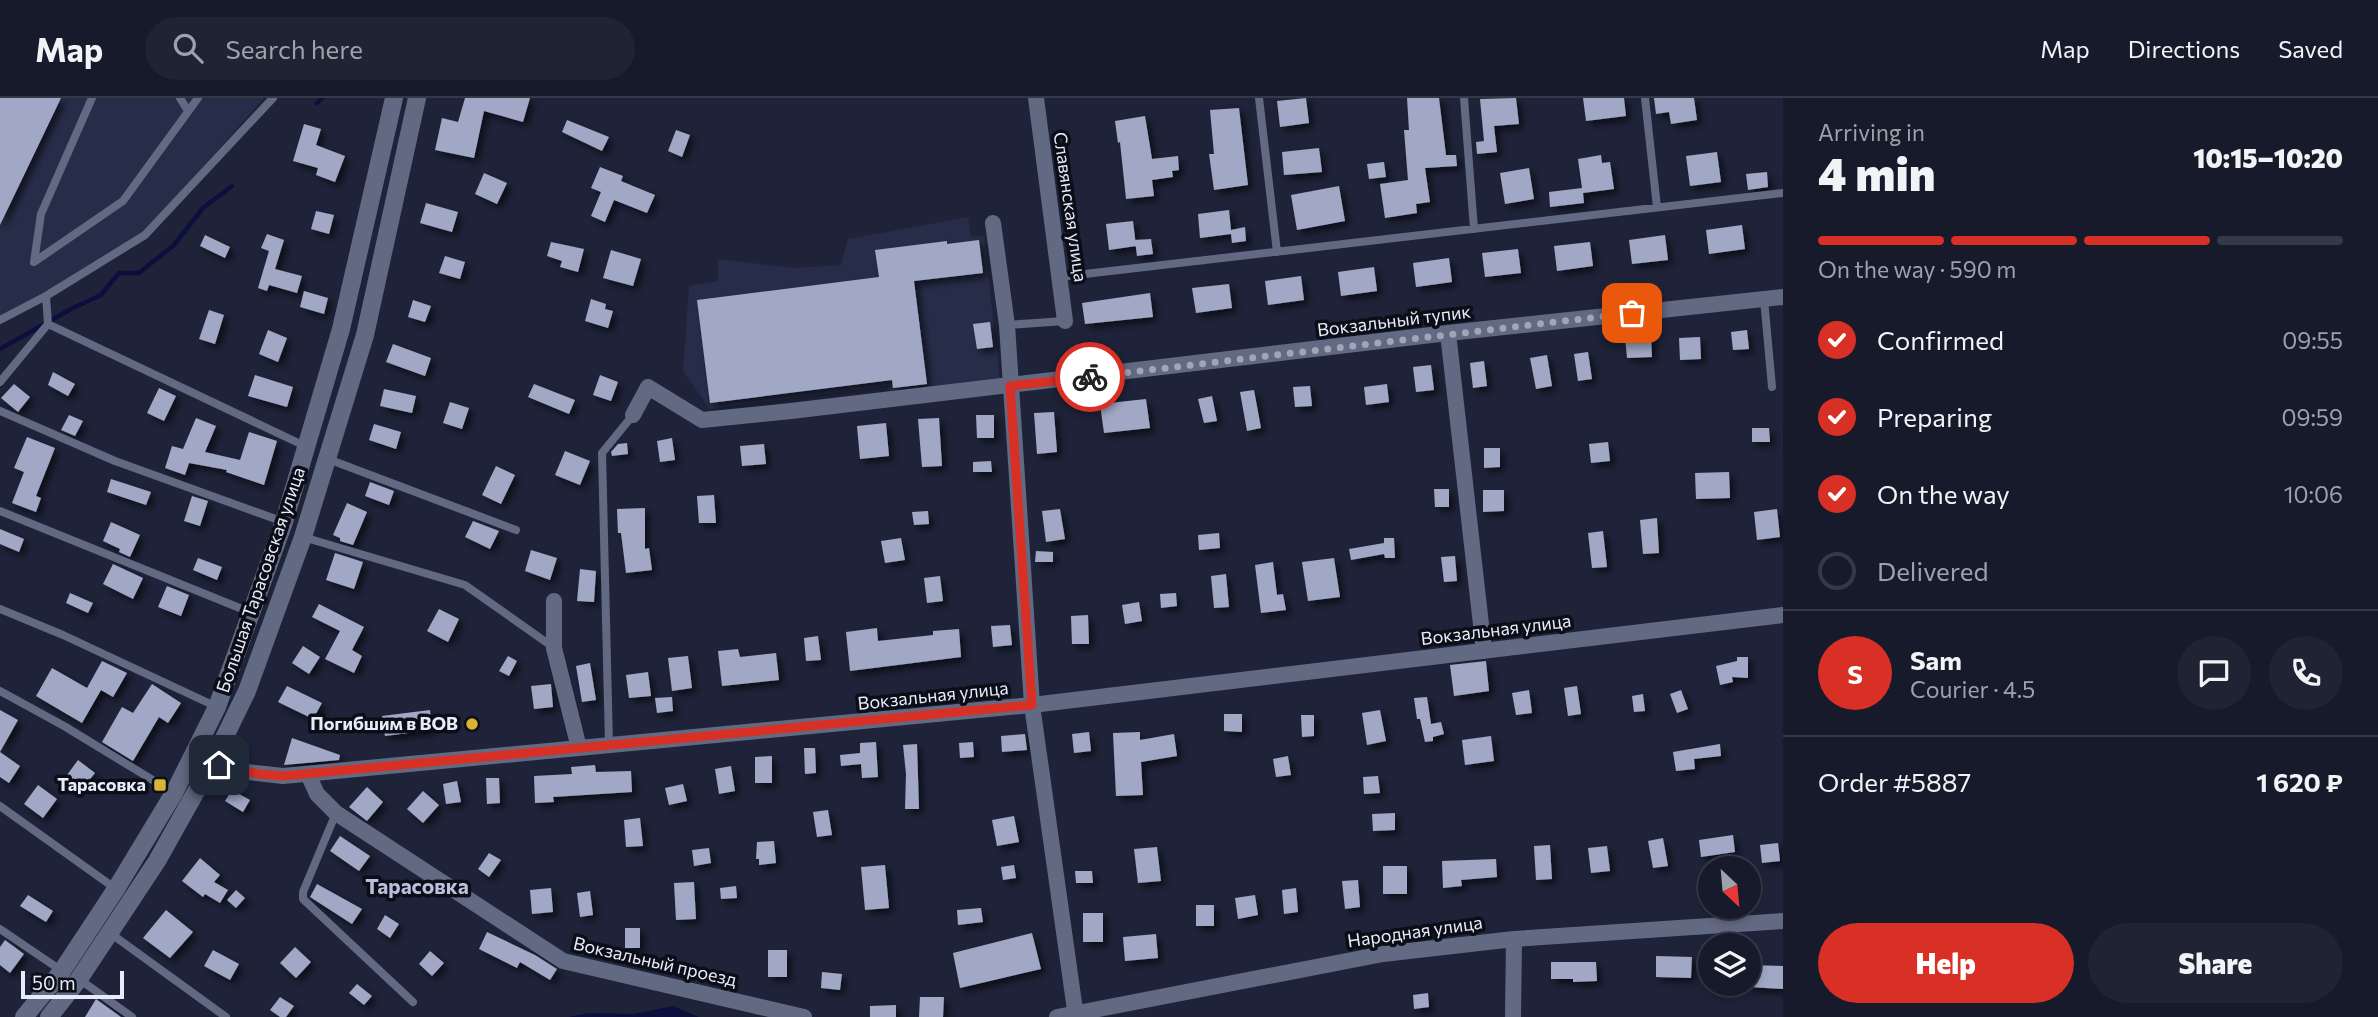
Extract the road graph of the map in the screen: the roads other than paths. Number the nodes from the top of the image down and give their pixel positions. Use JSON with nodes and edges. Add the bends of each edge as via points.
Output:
{"nodes":[{"id":1,"x":92,"y":98,"type":"edge"},
{"id":2,"x":180,"y":98,"type":"edge"},
{"id":3,"x":198,"y":98,"type":"edge"},
{"id":4,"x":273,"y":98,"type":"edge"},
{"id":5,"x":394,"y":98,"type":"edge"},
{"id":6,"x":417,"y":98,"type":"edge"},
{"id":7,"x":1036,"y":98,"type":"edge"},
{"id":8,"x":1259,"y":98,"type":"edge"},
{"id":9,"x":1464,"y":98,"type":"edge"},
{"id":10,"x":1645,"y":98,"type":"edge"},
{"id":11,"x":188,"y":111,"type":"junction"},
{"id":12,"x":1783,"y":193,"type":"edge"},
{"id":13,"x":1657,"y":207,"type":"junction"},
{"id":14,"x":993,"y":223,"type":"dead end"},
{"id":15,"x":1474,"y":229,"type":"junction"},
{"id":16,"x":1277,"y":252,"type":"junction"},
{"id":17,"x":1059,"y":277,"type":"junction"},
{"id":18,"x":46,"y":296,"type":"junction"},
{"id":19,"x":1783,"y":297,"type":"edge"},
{"id":20,"x":1764,"y":299,"type":"junction"},
{"id":21,"x":0,"y":320,"type":"edge"},
{"id":22,"x":1065,"y":320,"type":"joint"},
{"id":23,"x":48,"y":324,"type":"junction"},
{"id":24,"x":1007,"y":325,"type":"junction"},
{"id":25,"x":1448,"y":333,"type":"junction"},
{"id":26,"x":0,"y":382,"type":"edge"},
{"id":27,"x":1010,"y":386,"type":"junction"},
{"id":28,"x":1772,"y":387,"type":"dead end"},
{"id":29,"x":0,"y":411,"type":"edge"},
{"id":30,"x":633,"y":415,"type":"joint"},
{"id":31,"x":307,"y":447,"type":"junction"},
{"id":32,"x":328,"y":459,"type":"junction"},
{"id":33,"x":0,"y":511,"type":"edge"},
{"id":34,"x":284,"y":522,"type":"junction"},
{"id":35,"x":516,"y":530,"type":"dead end"},
{"id":36,"x":303,"y":537,"type":"junction"},
{"id":37,"x":554,"y":601,"type":"dead end"},
{"id":38,"x":0,"y":609,"type":"edge"},
{"id":39,"x":253,"y":612,"type":"junction"},
{"id":40,"x":1783,"y":615,"type":"edge"},
{"id":41,"x":554,"y":648,"type":"junction"},
{"id":42,"x":1484,"y":651,"type":"junction"},
{"id":43,"x":0,"y":691,"type":"edge"},
{"id":44,"x":1032,"y":705,"type":"junction"},
{"id":45,"x":217,"y":707,"type":"junction"},
{"id":46,"x":609,"y":744,"type":"junction"},
{"id":47,"x":579,"y":748,"type":"junction"},
{"id":48,"x":213,"y":761,"type":"junction"},
{"id":49,"x":308,"y":774,"type":"junction"},
{"id":50,"x":174,"y":793,"type":"junction"},
{"id":51,"x":0,"y":806,"type":"edge"},
{"id":52,"x":336,"y":813,"type":"junction"},
{"id":53,"x":117,"y":888,"type":"junction"},
{"id":54,"x":1783,"y":921,"type":"edge"},
{"id":55,"x":0,"y":929,"type":"edge"},
{"id":56,"x":110,"y":933,"type":"junction"},
{"id":57,"x":1514,"y":939,"type":"junction"},
{"id":58,"x":62,"y":971,"type":"junction"},
{"id":59,"x":79,"y":979,"type":"junction"},
{"id":60,"x":413,"y":1002,"type":"dead end"},
{"id":61,"x":1076,"y":1015,"type":"edge"},
{"id":62,"x":24,"y":1017,"type":"edge"},
{"id":63,"x":49,"y":1017,"type":"edge"},
{"id":64,"x":132,"y":1017,"type":"edge"},
{"id":65,"x":226,"y":1017,"type":"edge"},
{"id":66,"x":804,"y":1017,"type":"edge"},
{"id":67,"x":1057,"y":1017,"type":"edge"},
{"id":68,"x":1513,"y":1017,"type":"edge"}],
"edges":[{"from":1,"to":11,"type":"lane","via":[[41,214],[34,262],[123,201]]},
{"from":2,"to":11,"type":"lane"},
{"from":3,"to":11,"type":"lane"},
{"from":4,"to":18,"type":"lane","via":[[145,236]]},
{"from":5,"to":31,"type":"street","name":"Большая Тарасовская улица","via":[[341,329]]},
{"from":6,"to":32,"type":"street","name":"Большая Тарасовская улица","via":[[365,334]]},
{"from":7,"to":17,"type":"street","name":"Славянская улица"},
{"from":8,"to":16,"type":"lane"},
{"from":9,"to":15,"type":"lane"},
{"from":10,"to":13,"type":"lane"},
{"from":12,"to":13,"type":"lane"},
{"from":13,"to":15,"type":"lane"},
{"from":14,"to":24,"type":"street"},
{"from":15,"to":16,"type":"lane"},
{"from":16,"to":17,"type":"lane"},
{"from":17,"to":22,"type":"street","name":"Славянская улица"},
{"from":18,"to":21,"type":"lane"},
{"from":18,"to":23,"type":"lane"},
{"from":19,"to":20,"type":"street","name":"Вокзальный тупик"},
{"from":20,"to":25,"type":"street","name":"Вокзальный тупик"},
{"from":20,"to":28,"type":"lane"},
{"from":22,"to":24,"type":"lane"},
{"from":23,"to":26,"type":"lane"},
{"from":23,"to":31,"type":"lane"},
{"from":24,"to":27,"type":"street"},
{"from":25,"to":27,"type":"street","name":"Вокзальный тупик"},
{"from":25,"to":42,"type":"street"},
{"from":27,"to":30,"type":"street","name":"Вокзальный тупик","via":[[702,419],[648,387]]},
{"from":27,"to":44,"type":"street"},
{"from":29,"to":34,"type":"lane","via":[[115,461]]},
{"from":30,"to":46,"type":"lane","via":[[602,453]]},
{"from":31,"to":34,"type":"street","name":"Большая Тарасовская улица"},
{"from":32,"to":35,"type":"lane"},
{"from":32,"to":36,"type":"street","name":"Большая Тарасовская улица"},
{"from":33,"to":39,"type":"lane"},
{"from":34,"to":39,"type":"street","name":"Большая Тарасовская улица"},
{"from":36,"to":41,"type":"lane","via":[[465,585]]},
{"from":36,"to":48,"type":"street","name":"Большая Тарасовская улица","via":[[247,691]]},
{"from":37,"to":41,"type":"street"},
{"from":38,"to":45,"type":"lane"},
{"from":39,"to":45,"type":"street","name":"Большая Тарасовская улица"},
{"from":40,"to":42,"type":"street","name":"Вокзальная улица"},
{"from":41,"to":47,"type":"street"},
{"from":42,"to":44,"type":"street","name":"Вокзальная улица"},
{"from":43,"to":50,"type":"lane"},
{"from":44,"to":46,"type":"street","name":"Вокзальная улица"},
{"from":44,"to":61,"type":"street"},
{"from":45,"to":50,"type":"street","name":"Большая Тарасовская улица"},
{"from":46,"to":47,"type":"street","name":"Вокзальная улица"},
{"from":47,"to":49,"type":"street","name":"Вокзальная улица"},
{"from":48,"to":49,"type":"street","name":"Вокзальная улица","via":[[259,774]]},
{"from":48,"to":56,"type":"street","name":"Большая Тарасовская улица"},
{"from":49,"to":52,"type":"street","name":"Вокзальный проезд","via":[[317,794]]},
{"from":50,"to":53,"type":"street","name":"Большая Тарасовская улица"},
{"from":51,"to":53,"type":"lane"},
{"from":52,"to":60,"type":"lane","via":[[303,899]]},
{"from":52,"to":66,"type":"street","name":"Вокзальный проезд","via":[[563,961]]},
{"from":53,"to":58,"type":"street","name":"Большая Тарасовская улица"},
{"from":54,"to":57,"type":"street","name":"Народная улица"},
{"from":55,"to":58,"type":"lane"},
{"from":56,"to":59,"type":"street","name":"Большая Тарасовская улица"},
{"from":56,"to":65,"type":"lane"},
{"from":57,"to":61,"type":"street","name":"Народная улица","via":[[1383,954]]},
{"from":57,"to":68,"type":"street"},
{"from":58,"to":62,"type":"street","name":"Большая Тарасовская улица"},
{"from":59,"to":63,"type":"street","name":"Большая Тарасовская улица"},
{"from":59,"to":64,"type":"lane"},
{"from":61,"to":67,"type":"street","name":"Народная улица"}]}
